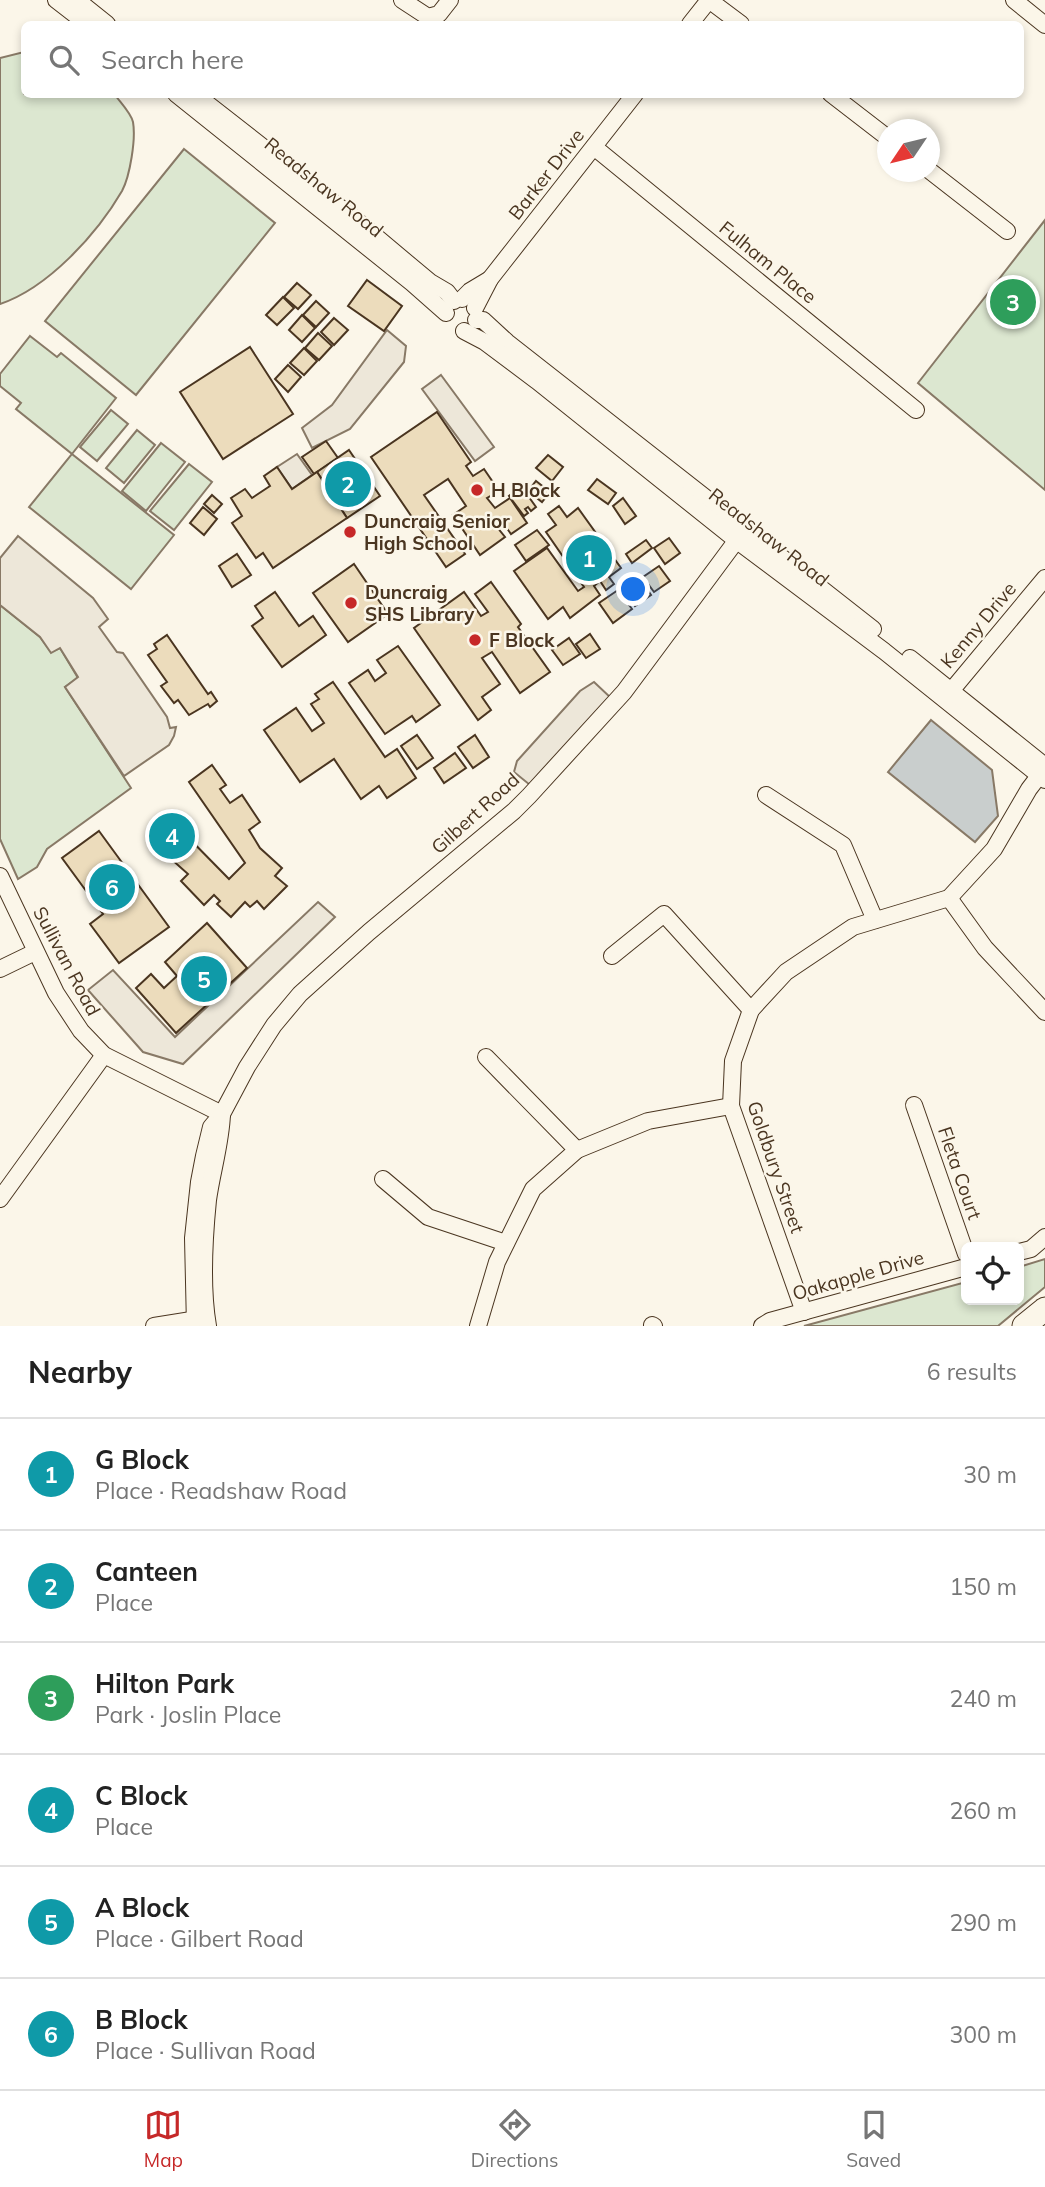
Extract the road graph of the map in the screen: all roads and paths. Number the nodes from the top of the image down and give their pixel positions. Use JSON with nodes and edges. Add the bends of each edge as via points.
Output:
{"nodes":[{"id":1,"x":56,"y":0,"type":"edge"},
{"id":2,"x":77,"y":0,"type":"edge"},
{"id":3,"x":402,"y":0,"type":"edge"},
{"id":4,"x":450,"y":0,"type":"edge"},
{"id":5,"x":709,"y":0,"type":"edge"},
{"id":6,"x":1014,"y":0,"type":"edge"},
{"id":7,"x":83,"y":21,"type":"edge"},
{"id":8,"x":103,"y":21,"type":"edge"},
{"id":9,"x":692,"y":21,"type":"edge"},
{"id":10,"x":737,"y":21,"type":"edge"},
{"id":11,"x":1045,"y":25,"type":"edge"},
{"id":12,"x":181,"y":98,"type":"edge"},
{"id":13,"x":200,"y":98,"type":"edge"},
{"id":14,"x":632,"y":98,"type":"edge"},
{"id":15,"x":836,"y":98,"type":"edge"},
{"id":16,"x":877,"y":130,"type":"edge"},
{"id":17,"x":594,"y":147,"type":"junction"},
{"id":18,"x":940,"y":179,"type":"edge"},
{"id":19,"x":1007,"y":231,"type":"dead end"},
{"id":20,"x":463,"y":312,"type":"junction"},
{"id":21,"x":916,"y":410,"type":"dead end"},
{"id":22,"x":740,"y":535,"type":"junction"},
{"id":23,"x":1045,"y":578,"type":"edge"},
{"id":24,"x":948,"y":694,"type":"junction"},
{"id":25,"x":1043,"y":772,"type":"edge"},
{"id":26,"x":766,"y":795,"type":"dead end"},
{"id":27,"x":0,"y":876,"type":"edge"},
{"id":28,"x":949,"y":898,"type":"junction"},
{"id":29,"x":875,"y":920,"type":"junction"},
{"id":30,"x":36,"y":952,"type":"junction"},
{"id":31,"x":612,"y":956,"type":"dead end"},
{"id":32,"x":0,"y":969,"type":"edge"},
{"id":33,"x":751,"y":1010,"type":"junction"},
{"id":34,"x":1045,"y":1012,"type":"edge"},
{"id":35,"x":104,"y":1055,"type":"junction"},
{"id":36,"x":486,"y":1057,"type":"dead end"},
{"id":37,"x":914,"y":1105,"type":"dead end"},
{"id":38,"x":731,"y":1106,"type":"junction"},
{"id":39,"x":222,"y":1114,"type":"junction"},
{"id":40,"x":577,"y":1150,"type":"junction"},
{"id":41,"x":383,"y":1178,"type":"dead end"},
{"id":42,"x":0,"y":1199,"type":"edge"},
{"id":43,"x":1045,"y":1237,"type":"edge"},
{"id":44,"x":962,"y":1242,"type":"edge"},
{"id":45,"x":506,"y":1243,"type":"junction"},
{"id":46,"x":1024,"y":1251,"type":"edge"},
{"id":47,"x":961,"y":1268,"type":"edge"},
{"id":48,"x":1045,"y":1309,"type":"edge"},
{"id":49,"x":804,"y":1312,"type":"junction"},
{"id":50,"x":201,"y":1322,"type":"edge"},
{"id":51,"x":154,"y":1326,"type":"edge"},
{"id":52,"x":478,"y":1326,"type":"edge"},
{"id":53,"x":762,"y":1326,"type":"edge"},
{"id":54,"x":1024,"y":1326,"type":"edge"}],
"edges":[{"from":1,"to":7,"type":"street"},
{"from":2,"to":8,"type":"street"},
{"from":3,"to":4,"type":"street","via":[[428,17],[439,14]]},
{"from":5,"to":9,"type":"street"},
{"from":5,"to":10,"type":"street"},
{"from":6,"to":11,"type":"street"},
{"from":12,"to":20,"type":"street","name":"Readshaw Road","via":[[412,283]]},
{"from":13,"to":20,"type":"street","name":"Readshaw Road","via":[[446,292]]},
{"from":14,"to":17,"type":"street","name":"Barker Drive"},
{"from":15,"to":16,"type":"street"},
{"from":17,"to":20,"type":"street","name":"Barker Drive"},
{"from":17,"to":21,"type":"street","name":"Fulham Place"},
{"from":18,"to":19,"type":"street"},
{"from":20,"to":22,"type":"street","name":"Readshaw Road","via":[[483,320]]},
{"from":22,"to":24,"type":"street","name":"Readshaw Road"},
{"from":22,"to":39,"type":"street","name":"Gilbert Road","via":[[624,692],[522,803],[300,993],[247,1067]]},
{"from":23,"to":24,"type":"street","name":"Kenny Drive"},
{"from":24,"to":25,"type":"street","name":"Readshaw Road"},
{"from":25,"to":28,"type":"street","via":[[994,849]]},
{"from":26,"to":29,"type":"street","via":[[843,845]]},
{"from":27,"to":30,"type":"street","name":"Sullivan Road"},
{"from":28,"to":29,"type":"street","name":"Goldbury Street"},
{"from":28,"to":34,"type":"street","via":[[985,948]]},
{"from":29,"to":33,"type":"street","name":"Goldbury Street","via":[[853,927],[786,972]]},
{"from":30,"to":32,"type":"street"},
{"from":30,"to":35,"type":"street","name":"Sullivan Road","via":[[81,1031]]},
{"from":31,"to":33,"type":"street","via":[[664,914]]},
{"from":33,"to":38,"type":"street","name":"Goldbury Street","via":[[733,1061]]},
{"from":35,"to":39,"type":"street","name":"Sullivan Road"},
{"from":35,"to":42,"type":"street"},
{"from":36,"to":40,"type":"street"},
{"from":37,"to":44,"type":"street","name":"Fleta Court"},
{"from":38,"to":40,"type":"street","via":[[648,1121]]},
{"from":38,"to":49,"type":"street","name":"Goldbury Street"},
{"from":39,"to":50,"type":"street","name":"Gilbert Road","via":[[211,1127],[193,1238]]},
{"from":40,"to":45,"type":"street","via":[[533,1189]]},
{"from":41,"to":45,"type":"street","via":[[428,1217]]},
{"from":43,"to":46,"type":"street"},
{"from":45,"to":52,"type":"street"},
{"from":47,"to":49,"type":"street","name":"Oakapple Drive"},
{"from":48,"to":54,"type":"highway"},
{"from":49,"to":53,"type":"street","name":"Oakapple Drive"},
{"from":50,"to":51,"type":"street"}]}
